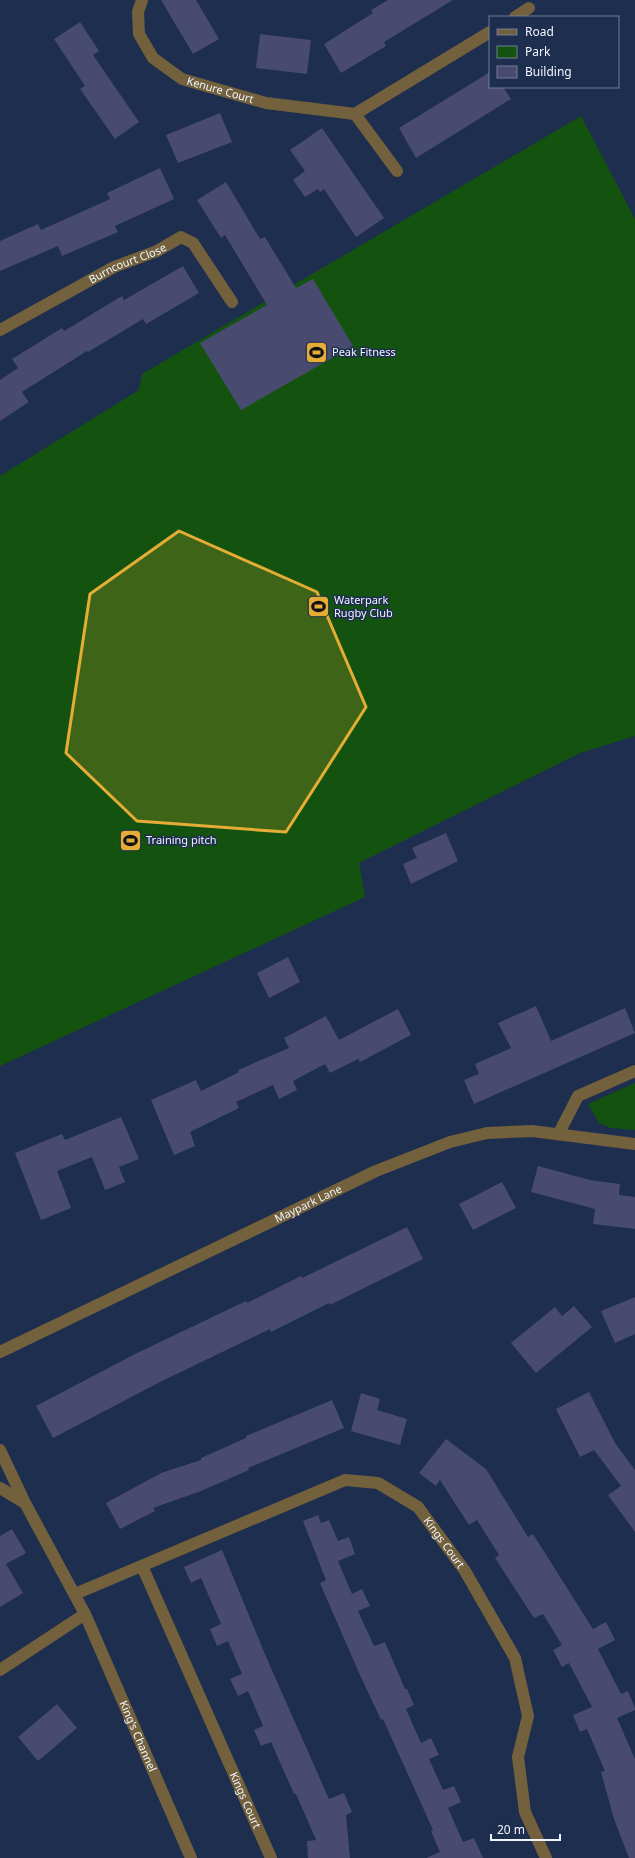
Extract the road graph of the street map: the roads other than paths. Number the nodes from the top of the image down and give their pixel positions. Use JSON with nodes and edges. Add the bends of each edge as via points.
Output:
{"nodes":[{"id":1,"x":142,"y":0,"type":"edge"},
{"id":2,"x":529,"y":8,"type":"dead end"},
{"id":3,"x":517,"y":16,"type":"edge"},
{"id":4,"x":489,"y":33,"type":"edge"},
{"id":5,"x":356,"y":114,"type":"junction"},
{"id":6,"x":397,"y":171,"type":"dead end"},
{"id":7,"x":232,"y":302,"type":"dead end"},
{"id":8,"x":0,"y":330,"type":"edge"},
{"id":9,"x":635,"y":1071,"type":"edge"},
{"id":10,"x":559,"y":1133,"type":"junction"},
{"id":11,"x":635,"y":1144,"type":"edge"},
{"id":12,"x":0,"y":1352,"type":"edge"},
{"id":13,"x":0,"y":1450,"type":"edge"},
{"id":14,"x":0,"y":1488,"type":"edge"},
{"id":15,"x":25,"y":1503,"type":"junction"},
{"id":16,"x":142,"y":1566,"type":"junction"},
{"id":17,"x":75,"y":1594,"type":"junction"},
{"id":18,"x":85,"y":1614,"type":"junction"},
{"id":19,"x":0,"y":1670,"type":"edge"},
{"id":20,"x":191,"y":1858,"type":"edge"},
{"id":21,"x":271,"y":1858,"type":"edge"},
{"id":22,"x":546,"y":1858,"type":"edge"}],
"edges":[{"from":1,"to":5,"type":"street","name":"Kenure Court","via":[[138,12],[139,34],[153,58],[182,79],[266,103]]},
{"from":2,"to":3,"type":"street"},
{"from":4,"to":5,"type":"street"},
{"from":5,"to":6,"type":"street"},
{"from":7,"to":8,"type":"street","name":"Burncourt Close","via":[[193,243],[182,237],[157,251],[114,267]]},
{"from":9,"to":10,"type":"street","via":[[578,1096]]},
{"from":10,"to":11,"type":"street","name":"Maypark Lane"},
{"from":10,"to":12,"type":"street","name":"Maypark Lane","via":[[487,1133],[450,1142],[404,1159]]},
{"from":13,"to":15,"type":"street","name":"King's Channel"},
{"from":14,"to":15,"type":"street"},
{"from":15,"to":17,"type":"street","name":"King's Channel"},
{"from":16,"to":17,"type":"street","name":"Kings Court"},
{"from":16,"to":21,"type":"street","name":"Kings Court"},
{"from":16,"to":22,"type":"street","name":"Kings Court","via":[[345,1480],[378,1483],[418,1507],[465,1572],[515,1658],[528,1716],[518,1757],[525,1812]]},
{"from":17,"to":18,"type":"street","name":"King's Channel"},
{"from":18,"to":19,"type":"street"},
{"from":18,"to":20,"type":"street","name":"King's Channel"}]}
